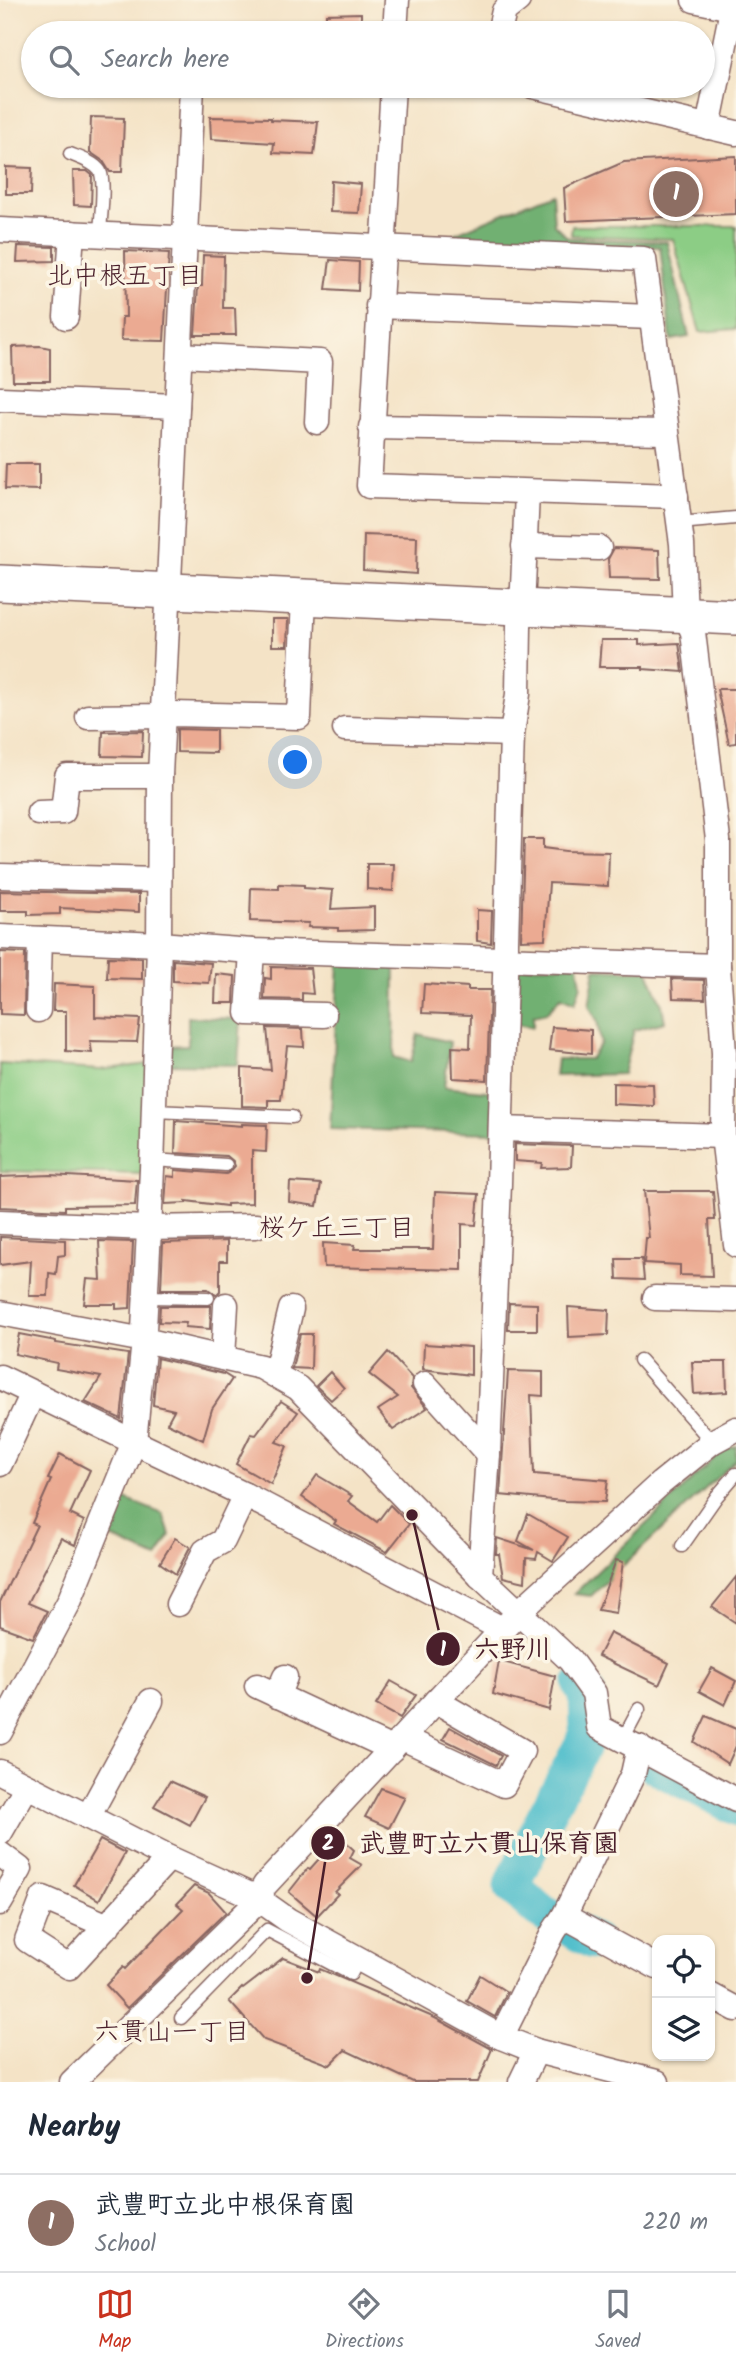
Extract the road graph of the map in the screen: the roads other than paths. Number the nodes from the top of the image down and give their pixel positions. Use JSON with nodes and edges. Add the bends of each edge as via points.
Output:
{"nodes":[{"id":1,"x":397,"y":0,"type":"edge"},
{"id":2,"x":518,"y":0,"type":"edge"},
{"id":3,"x":694,"y":0,"type":"edge"},
{"id":4,"x":734,"y":6,"type":"edge"},
{"id":5,"x":396,"y":21,"type":"edge"},
{"id":6,"x":502,"y":21,"type":"edge"},
{"id":7,"x":715,"y":94,"type":"edge"},
{"id":8,"x":191,"y":98,"type":"edge"},
{"id":9,"x":392,"y":98,"type":"edge"},
{"id":10,"x":584,"y":98,"type":"edge"},
{"id":11,"x":714,"y":98,"type":"edge"},
{"id":12,"x":708,"y":127,"type":"junction"},
{"id":13,"x":736,"y":133,"type":"edge"},
{"id":14,"x":70,"y":154,"type":"dead end"},
{"id":15,"x":0,"y":230,"type":"edge"},
{"id":16,"x":72,"y":233,"type":"junction"},
{"id":17,"x":100,"y":234,"type":"junction"},
{"id":18,"x":185,"y":237,"type":"junction"},
{"id":19,"x":383,"y":249,"type":"junction"},
{"id":20,"x":378,"y":306,"type":"junction"},
{"id":21,"x":66,"y":317,"type":"dead end"},
{"id":22,"x":651,"y":317,"type":"junction"},
{"id":23,"x":180,"y":355,"type":"junction"},
{"id":24,"x":0,"y":399,"type":"edge"},
{"id":25,"x":177,"y":406,"type":"junction"},
{"id":26,"x":317,"y":422,"type":"dead end"},
{"id":27,"x":371,"y":427,"type":"junction"},
{"id":28,"x":667,"y":432,"type":"junction"},
{"id":29,"x":527,"y":492,"type":"junction"},
{"id":30,"x":676,"y":496,"type":"junction"},
{"id":31,"x":736,"y":518,"type":"edge"},
{"id":32,"x":679,"y":523,"type":"junction"},
{"id":33,"x":524,"y":546,"type":"junction"},
{"id":34,"x":600,"y":548,"type":"dead end"},
{"id":35,"x":0,"y":583,"type":"edge"},
{"id":36,"x":169,"y":590,"type":"junction"},
{"id":37,"x":303,"y":596,"type":"junction"},
{"id":38,"x":521,"y":606,"type":"junction"},
{"id":39,"x":685,"y":614,"type":"junction"},
{"id":40,"x":736,"y":617,"type":"edge"},
{"id":41,"x":164,"y":716,"type":"junction"},
{"id":42,"x":88,"y":717,"type":"dead end"},
{"id":43,"x":345,"y":729,"type":"dead end"},
{"id":44,"x":512,"y":734,"type":"junction"},
{"id":45,"x":160,"y":776,"type":"junction"},
{"id":46,"x":39,"y":813,"type":"dead end"},
{"id":47,"x":0,"y":876,"type":"edge"},
{"id":48,"x":727,"y":879,"type":"edge"},
{"id":49,"x":159,"y":880,"type":"junction"},
{"id":50,"x":0,"y":937,"type":"edge"},
{"id":51,"x":40,"y":939,"type":"junction"},
{"id":52,"x":159,"y":944,"type":"junction"},
{"id":53,"x":252,"y":951,"type":"junction"},
{"id":54,"x":507,"y":960,"type":"junction"},
{"id":55,"x":718,"y":966,"type":"junction"},
{"id":56,"x":37,"y":1010,"type":"dead end"},
{"id":57,"x":324,"y":1015,"type":"dead end"},
{"id":58,"x":730,"y":1054,"type":"edge"},
{"id":59,"x":154,"y":1111,"type":"junction"},
{"id":60,"x":292,"y":1117,"type":"dead end"},
{"id":61,"x":500,"y":1129,"type":"junction"},
{"id":62,"x":723,"y":1136,"type":"junction"},
{"id":63,"x":153,"y":1160,"type":"junction"},
{"id":64,"x":226,"y":1165,"type":"dead end"},
{"id":65,"x":732,"y":1175,"type":"edge"},
{"id":66,"x":0,"y":1222,"type":"edge"},
{"id":67,"x":256,"y":1226,"type":"dead end"},
{"id":68,"x":148,"y":1228,"type":"junction"},
{"id":69,"x":736,"y":1245,"type":"edge"},
{"id":70,"x":145,"y":1297,"type":"junction"},
{"id":71,"x":656,"y":1298,"type":"dead end"},
{"id":72,"x":736,"y":1300,"type":"edge"},
{"id":73,"x":217,"y":1301,"type":"joint"},
{"id":74,"x":291,"y":1309,"type":"dead end"},
{"id":75,"x":0,"y":1313,"type":"edge"},
{"id":76,"x":144,"y":1344,"type":"junction"},
{"id":77,"x":223,"y":1358,"type":"junction"},
{"id":78,"x":640,"y":1360,"type":"dead end"},
{"id":79,"x":275,"y":1375,"type":"junction"},
{"id":80,"x":0,"y":1377,"type":"edge"},
{"id":81,"x":425,"y":1384,"type":"dead end"},
{"id":82,"x":33,"y":1393,"type":"junction"},
{"id":83,"x":736,"y":1429,"type":"edge"},
{"id":84,"x":134,"y":1442,"type":"junction"},
{"id":85,"x":712,"y":1442,"type":"junction"},
{"id":86,"x":488,"y":1454,"type":"junction"},
{"id":87,"x":0,"y":1464,"type":"edge"},
{"id":88,"x":736,"y":1474,"type":"edge"},
{"id":89,"x":245,"y":1495,"type":"junction"},
{"id":90,"x":682,"y":1546,"type":"dead end"},
{"id":91,"x":481,"y":1576,"type":"junction"},
{"id":92,"x":178,"y":1604,"type":"dead end"},
{"id":93,"x":512,"y":1619,"type":"junction"},
{"id":94,"x":273,"y":1686,"type":"dead end"},
{"id":95,"x":436,"y":1700,"type":"junction"},
{"id":96,"x":150,"y":1701,"type":"dead end"},
{"id":97,"x":639,"y":1709,"type":"dead end"},
{"id":98,"x":0,"y":1732,"type":"edge"},
{"id":99,"x":398,"y":1743,"type":"junction"},
{"id":100,"x":631,"y":1743,"type":"junction"},
{"id":101,"x":0,"y":1772,"type":"edge"},
{"id":102,"x":27,"y":1786,"type":"junction"},
{"id":103,"x":736,"y":1800,"type":"edge"},
{"id":104,"x":88,"y":1817,"type":"junction"},
{"id":105,"x":0,"y":1833,"type":"edge"},
{"id":106,"x":0,"y":1854,"type":"edge"},
{"id":107,"x":169,"y":1858,"type":"junction"},
{"id":108,"x":257,"y":1898,"type":"junction"},
{"id":109,"x":0,"y":1903,"type":"edge"},
{"id":110,"x":561,"y":1922,"type":"junction"},
{"id":111,"x":108,"y":1927,"type":"dead end"},
{"id":112,"x":359,"y":1959,"type":"junction"},
{"id":113,"x":652,"y":1965,"type":"edge"},
{"id":114,"x":715,"y":1998,"type":"edge"},
{"id":115,"x":736,"y":2009,"type":"edge"},
{"id":116,"x":181,"y":2018,"type":"dead end"},
{"id":117,"x":500,"y":2037,"type":"junction"},
{"id":118,"x":536,"y":2051,"type":"junction"},
{"id":119,"x":577,"y":2072,"type":"edge"},
{"id":120,"x":72,"y":2082,"type":"edge"},
{"id":121,"x":521,"y":2082,"type":"edge"},
{"id":122,"x":657,"y":2082,"type":"edge"}],
"edges":[{"from":1,"to":5,"type":"street"},
{"from":2,"to":6,"type":"street","via":[[504,11]]},
{"from":3,"to":4,"type":"street"},
{"from":4,"to":7,"type":"street"},
{"from":8,"to":18,"type":"street"},
{"from":9,"to":19,"type":"street"},
{"from":10,"to":12,"type":"street"},
{"from":11,"to":12,"type":"street"},
{"from":12,"to":13,"type":"street"},
{"from":14,"to":17,"type":"lane","via":[[92,163],[100,172]]},
{"from":15,"to":16,"type":"street"},
{"from":16,"to":17,"type":"street"},
{"from":16,"to":21,"type":"street"},
{"from":17,"to":18,"type":"street"},
{"from":18,"to":19,"type":"street"},
{"from":18,"to":23,"type":"street"},
{"from":19,"to":20,"type":"street"},
{"from":19,"to":22,"type":"street","via":[[645,259]]},
{"from":20,"to":22,"type":"street"},
{"from":20,"to":27,"type":"street"},
{"from":22,"to":28,"type":"street"},
{"from":23,"to":25,"type":"street"},
{"from":23,"to":26,"type":"street","via":[[320,362]]},
{"from":24,"to":25,"type":"street"},
{"from":25,"to":36,"type":"street"},
{"from":27,"to":28,"type":"street"},
{"from":27,"to":29,"type":"street","via":[[369,486]]},
{"from":28,"to":30,"type":"street"},
{"from":29,"to":30,"type":"street"},
{"from":29,"to":33,"type":"street"},
{"from":30,"to":32,"type":"street"},
{"from":31,"to":32,"type":"lane"},
{"from":32,"to":39,"type":"street"},
{"from":33,"to":34,"type":"street"},
{"from":33,"to":38,"type":"street"},
{"from":35,"to":36,"type":"street"},
{"from":36,"to":37,"type":"street"},
{"from":36,"to":41,"type":"street"},
{"from":37,"to":38,"type":"street"},
{"from":37,"to":41,"type":"street","via":[[299,717]]},
{"from":38,"to":39,"type":"street"},
{"from":38,"to":44,"type":"street"},
{"from":39,"to":40,"type":"street"},
{"from":39,"to":48,"type":"street","via":[[693,632],[718,840]]},
{"from":41,"to":42,"type":"street"},
{"from":41,"to":45,"type":"street"},
{"from":43,"to":44,"type":"street"},
{"from":44,"to":54,"type":"street"},
{"from":45,"to":46,"type":"street","via":[[67,776],[63,812]]},
{"from":45,"to":49,"type":"street"},
{"from":47,"to":49,"type":"street"},
{"from":48,"to":55,"type":"street"},
{"from":49,"to":52,"type":"street"},
{"from":50,"to":51,"type":"street"},
{"from":51,"to":52,"type":"street"},
{"from":51,"to":56,"type":"street"},
{"from":52,"to":53,"type":"street"},
{"from":52,"to":59,"type":"street"},
{"from":53,"to":54,"type":"street"},
{"from":53,"to":57,"type":"street","via":[[248,1013]]},
{"from":54,"to":55,"type":"street"},
{"from":54,"to":61,"type":"street"},
{"from":55,"to":58,"type":"street"},
{"from":58,"to":62,"type":"street"},
{"from":59,"to":60,"type":"lane"},
{"from":59,"to":63,"type":"street"},
{"from":61,"to":62,"type":"street"},
{"from":61,"to":86,"type":"street"},
{"from":62,"to":65,"type":"street"},
{"from":63,"to":64,"type":"lane"},
{"from":63,"to":68,"type":"street"},
{"from":65,"to":69,"type":"street"},
{"from":66,"to":68,"type":"street"},
{"from":67,"to":68,"type":"street"},
{"from":68,"to":70,"type":"street"},
{"from":70,"to":73,"type":"lane"},
{"from":70,"to":76,"type":"street"},
{"from":71,"to":72,"type":"street"},
{"from":73,"to":77,"type":"street"},
{"from":74,"to":79,"type":"street"},
{"from":75,"to":76,"type":"street"},
{"from":76,"to":77,"type":"street"},
{"from":76,"to":84,"type":"street"},
{"from":77,"to":79,"type":"street"},
{"from":78,"to":85,"type":"lane"},
{"from":79,"to":91,"type":"street","via":[[298,1388]]},
{"from":80,"to":82,"type":"street"},
{"from":81,"to":86,"type":"street"},
{"from":82,"to":84,"type":"street"},
{"from":82,"to":87,"type":"street"},
{"from":83,"to":85,"type":"street"},
{"from":84,"to":89,"type":"street"},
{"from":84,"to":98,"type":"street","via":[[69,1602]]},
{"from":85,"to":93,"type":"street"},
{"from":86,"to":91,"type":"street"},
{"from":88,"to":90,"type":"lane"},
{"from":89,"to":92,"type":"street","via":[[223,1541],[205,1551]]},
{"from":89,"to":93,"type":"street"},
{"from":91,"to":93,"type":"street"},
{"from":93,"to":95,"type":"street"},
{"from":93,"to":100,"type":"street","via":[[570,1660],[594,1693],[599,1727]]},
{"from":94,"to":99,"type":"street"},
{"from":95,"to":99,"type":"street"},
{"from":95,"to":99,"type":"street","via":[[522,1751],[504,1785]]},
{"from":96,"to":104,"type":"street"},
{"from":97,"to":100,"type":"lane"},
{"from":99,"to":108,"type":"street"},
{"from":100,"to":103,"type":"street"},
{"from":100,"to":110,"type":"street","via":[[633,1774]]},
{"from":101,"to":102,"type":"street"},
{"from":102,"to":104,"type":"street"},
{"from":102,"to":105,"type":"street"},
{"from":104,"to":107,"type":"street"},
{"from":106,"to":109,"type":"street","via":[[20,1869]]},
{"from":107,"to":108,"type":"street"},
{"from":107,"to":111,"type":"street"},
{"from":108,"to":112,"type":"street"},
{"from":108,"to":120,"type":"street"},
{"from":110,"to":113,"type":"street"},
{"from":110,"to":117,"type":"street"},
{"from":112,"to":116,"type":"lane","via":[[351,1974],[267,1930]]},
{"from":112,"to":117,"type":"street"},
{"from":114,"to":115,"type":"street"},
{"from":117,"to":118,"type":"street"},
{"from":118,"to":119,"type":"street"},
{"from":118,"to":121,"type":"street"},
{"from":119,"to":122,"type":"street"}]}
